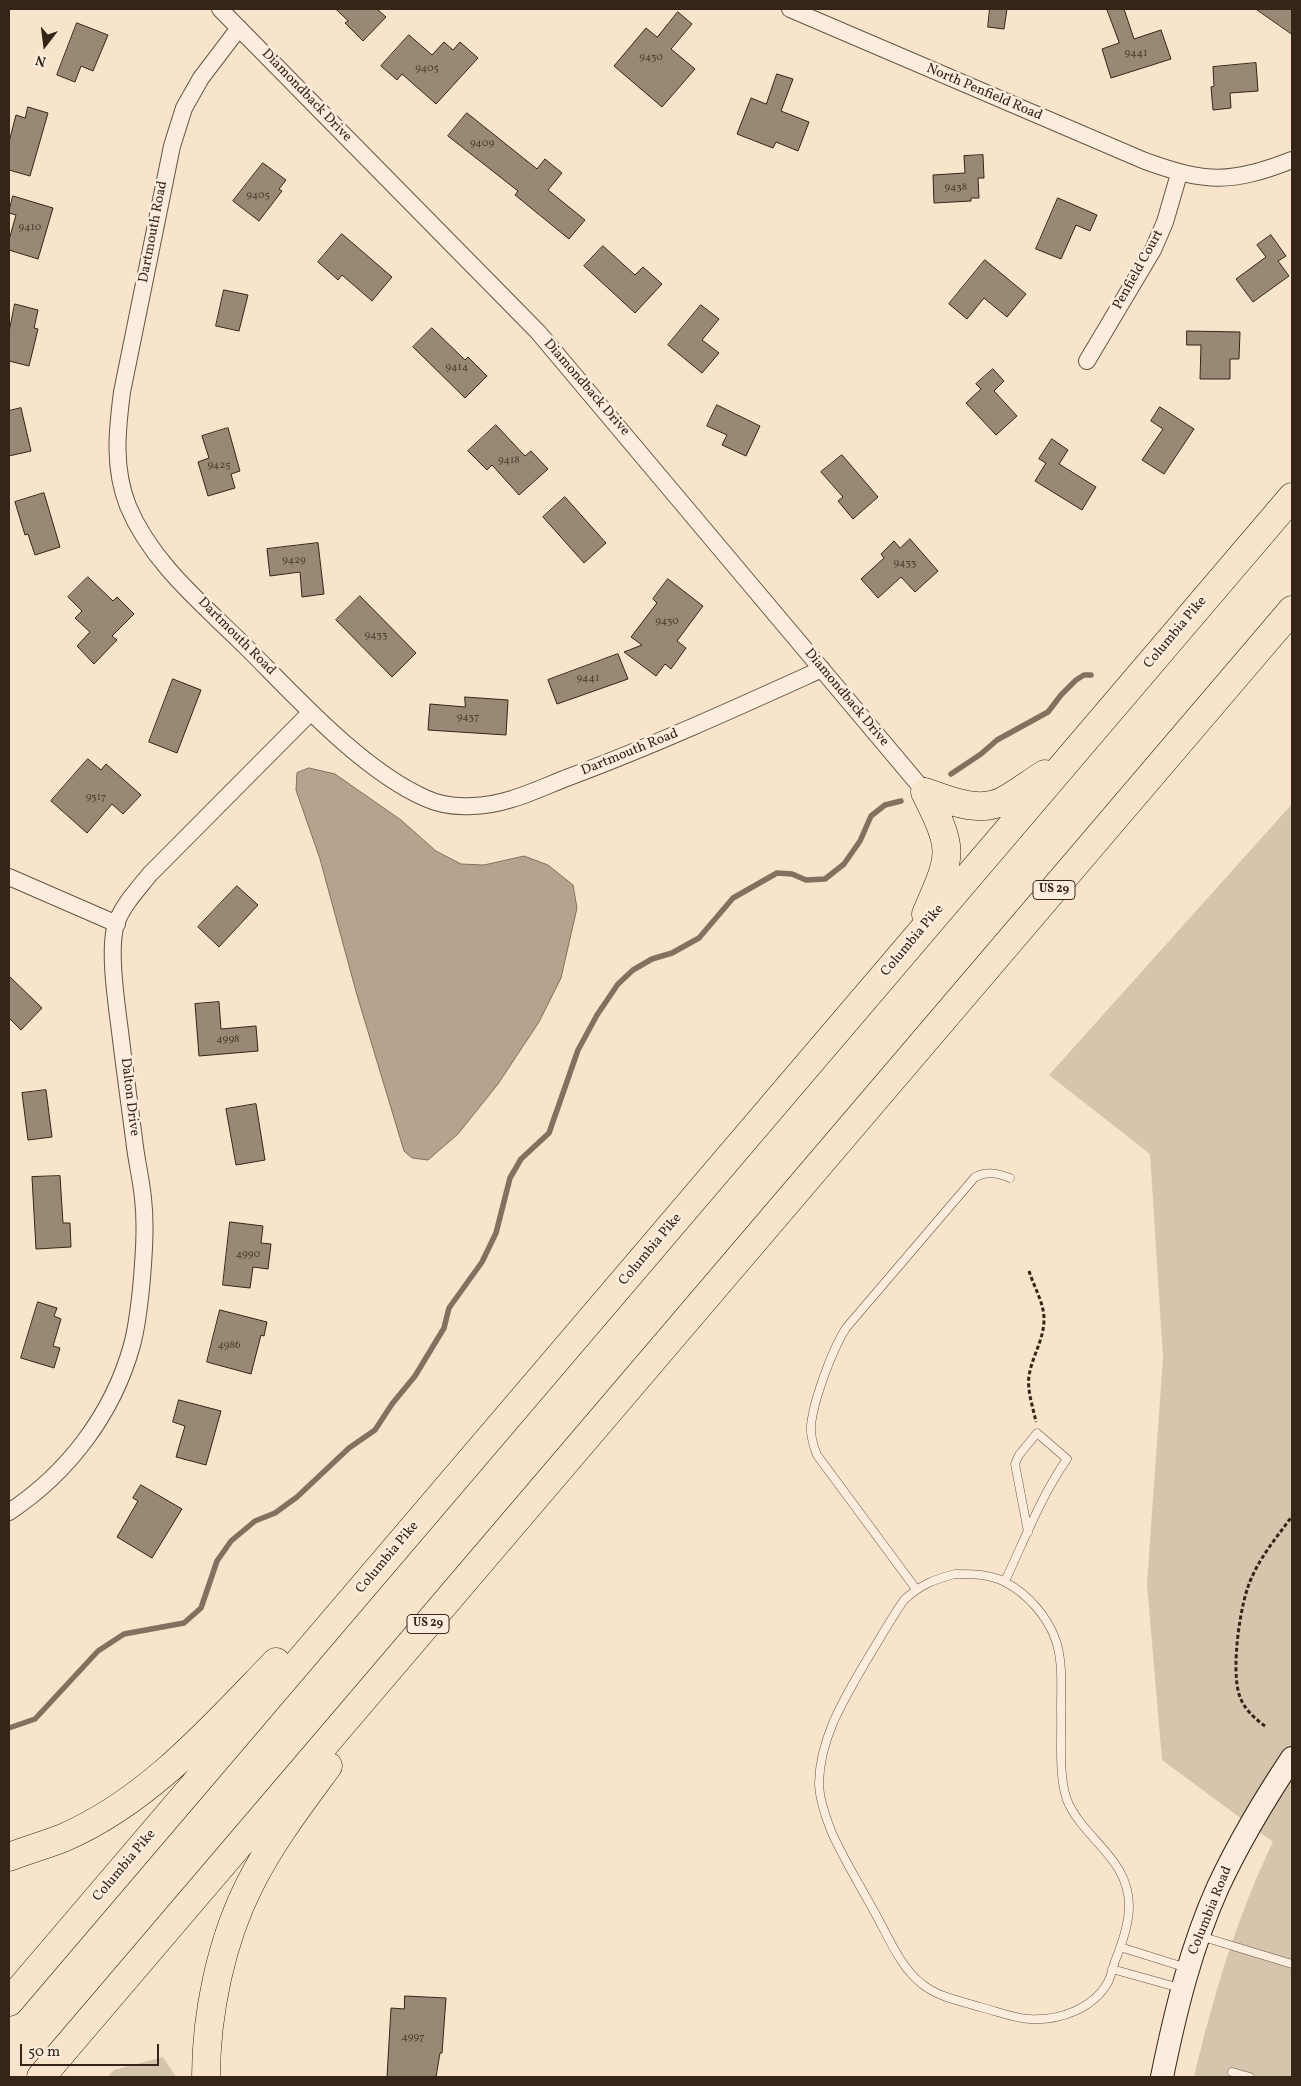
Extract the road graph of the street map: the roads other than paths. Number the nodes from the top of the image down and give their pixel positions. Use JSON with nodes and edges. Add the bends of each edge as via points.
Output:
{"nodes":[{"id":1,"x":220,"y":9,"type":"edge"},
{"id":2,"x":790,"y":9,"type":"edge"},
{"id":3,"x":239,"y":28,"type":"junction"},
{"id":4,"x":1292,"y":160,"type":"edge"},
{"id":5,"x":1179,"y":174,"type":"junction"},
{"id":6,"x":1087,"y":362,"type":"dead end"},
{"id":7,"x":1292,"y":497,"type":"edge"},
{"id":8,"x":1292,"y":610,"type":"edge"},
{"id":9,"x":822,"y":669,"type":"junction"},
{"id":10,"x":311,"y":712,"type":"junction"},
{"id":11,"x":1072,"y":757,"type":"junction"},
{"id":12,"x":925,"y":792,"type":"junction"},
{"id":13,"x":9,"y":877,"type":"edge"},
{"id":14,"x":116,"y":924,"type":"junction"},
{"id":15,"x":915,"y":939,"type":"junction"},
{"id":16,"x":1010,"y":1178,"type":"dead end"},
{"id":17,"x":475,"y":1456,"type":"junction"},
{"id":18,"x":9,"y":1512,"type":"edge"},
{"id":19,"x":1028,"y":1532,"type":"junction"},
{"id":20,"x":468,"y":1577,"type":"junction"},
{"id":21,"x":1005,"y":1582,"type":"junction"},
{"id":22,"x":916,"y":1589,"type":"junction"},
{"id":23,"x":1292,"y":1758,"type":"edge"},
{"id":24,"x":9,"y":1857,"type":"edge"},
{"id":25,"x":1200,"y":1936,"type":"junction"},
{"id":26,"x":1120,"y":1947,"type":"junction"},
{"id":27,"x":1292,"y":1964,"type":"edge"},
{"id":28,"x":1112,"y":1969,"type":"junction"},
{"id":29,"x":1186,"y":1979,"type":"junction"},
{"id":30,"x":9,"y":2002,"type":"edge"},
{"id":31,"x":1232,"y":2072,"type":"dead end"},
{"id":32,"x":40,"y":2077,"type":"edge"},
{"id":33,"x":206,"y":2077,"type":"edge"},
{"id":34,"x":1162,"y":2077,"type":"edge"},
{"id":35,"x":1250,"y":2077,"type":"edge"}],
"edges":[{"from":1,"to":3,"type":"street","name":"Diamondback Drive"},
{"from":2,"to":5,"type":"street","name":"North Penfield Road"},
{"from":3,"to":9,"type":"street","name":"Diamondback Drive","via":[[538,332]]},
{"from":3,"to":10,"type":"street","name":"Dartmouth Road","via":[[201,78],[184,108],[172,146],[122,392],[117,427],[118,463],[120,481],[129,506],[156,553]]},
{"from":4,"to":5,"type":"street","name":"North Penfield Road","via":[[1228,179]]},
{"from":5,"to":6,"type":"street","name":"Penfield Court","via":[[1153,250]]},
{"from":7,"to":11,"type":"highway","name":"Columbia Pike"},
{"from":8,"to":20,"type":"highway","number":"US 29"},
{"from":9,"to":10,"type":"street","name":"Dartmouth Road","via":[[663,741],[508,800],[475,806],[452,806],[425,798],[397,782],[370,764]]},
{"from":9,"to":12,"type":"street","name":"Diamondback Drive"},
{"from":10,"to":14,"type":"street","name":"Dalton Drive","via":[[150,874]]},
{"from":11,"to":12,"type":"highway","via":[[1004,801],[990,805],[957,804]]},
{"from":11,"to":15,"type":"highway","name":"Columbia Pike"},
{"from":12,"to":15,"type":"highway","via":[[940,820],[948,849],[947,862]]},
{"from":13,"to":14,"type":"street"},
{"from":14,"to":18,"type":"street","name":"Dalton Drive","via":[[118,1012],[145,1234],[132,1346],[116,1386],[81,1448],[54,1476]]},
{"from":15,"to":17,"type":"highway","name":"Columbia Pike"},
{"from":16,"to":22,"type":"lane","via":[[997,1173],[975,1177],[846,1328],[832,1354],[814,1411],[812,1442],[817,1455]]},
{"from":17,"to":24,"type":"highway","via":[[174,1766],[99,1819],[63,1838]]},
{"from":17,"to":30,"type":"highway","name":"Columbia Pike"},
{"from":19,"to":19,"type":"lane","via":[[1067,1459],[1037,1433],[1015,1464]]},
{"from":19,"to":21,"type":"lane"},
{"from":20,"to":32,"type":"highway","number":"US 29"},
{"from":20,"to":33,"type":"highway","via":[[289,1820],[249,1886],[222,1959],[213,1999]]},
{"from":21,"to":22,"type":"lane","via":[[979,1574],[955,1574],[934,1579]]},
{"from":21,"to":26,"type":"lane","via":[[1043,1614],[1056,1640],[1060,1659],[1064,1788],[1078,1818],[1126,1882],[1129,1907]]},
{"from":22,"to":28,"type":"lane","via":[[895,1613],[832,1721],[821,1763],[819,1786],[831,1831],[909,1971],[934,1992],[1009,2015],[1046,2019],[1079,2009],[1094,1999],[1108,1982]]},
{"from":23,"to":25,"type":"main road","name":"Columbia Road","via":[[1242,1840],[1217,1889]]},
{"from":25,"to":27,"type":"lane"},
{"from":25,"to":29,"type":"main road","name":"Columbia Road"},
{"from":26,"to":28,"type":"lane"},
{"from":26,"to":29,"type":"lane"},
{"from":28,"to":29,"type":"lane"},
{"from":29,"to":34,"type":"main road","name":"Columbia Road"},
{"from":31,"to":35,"type":"lane"}]}
